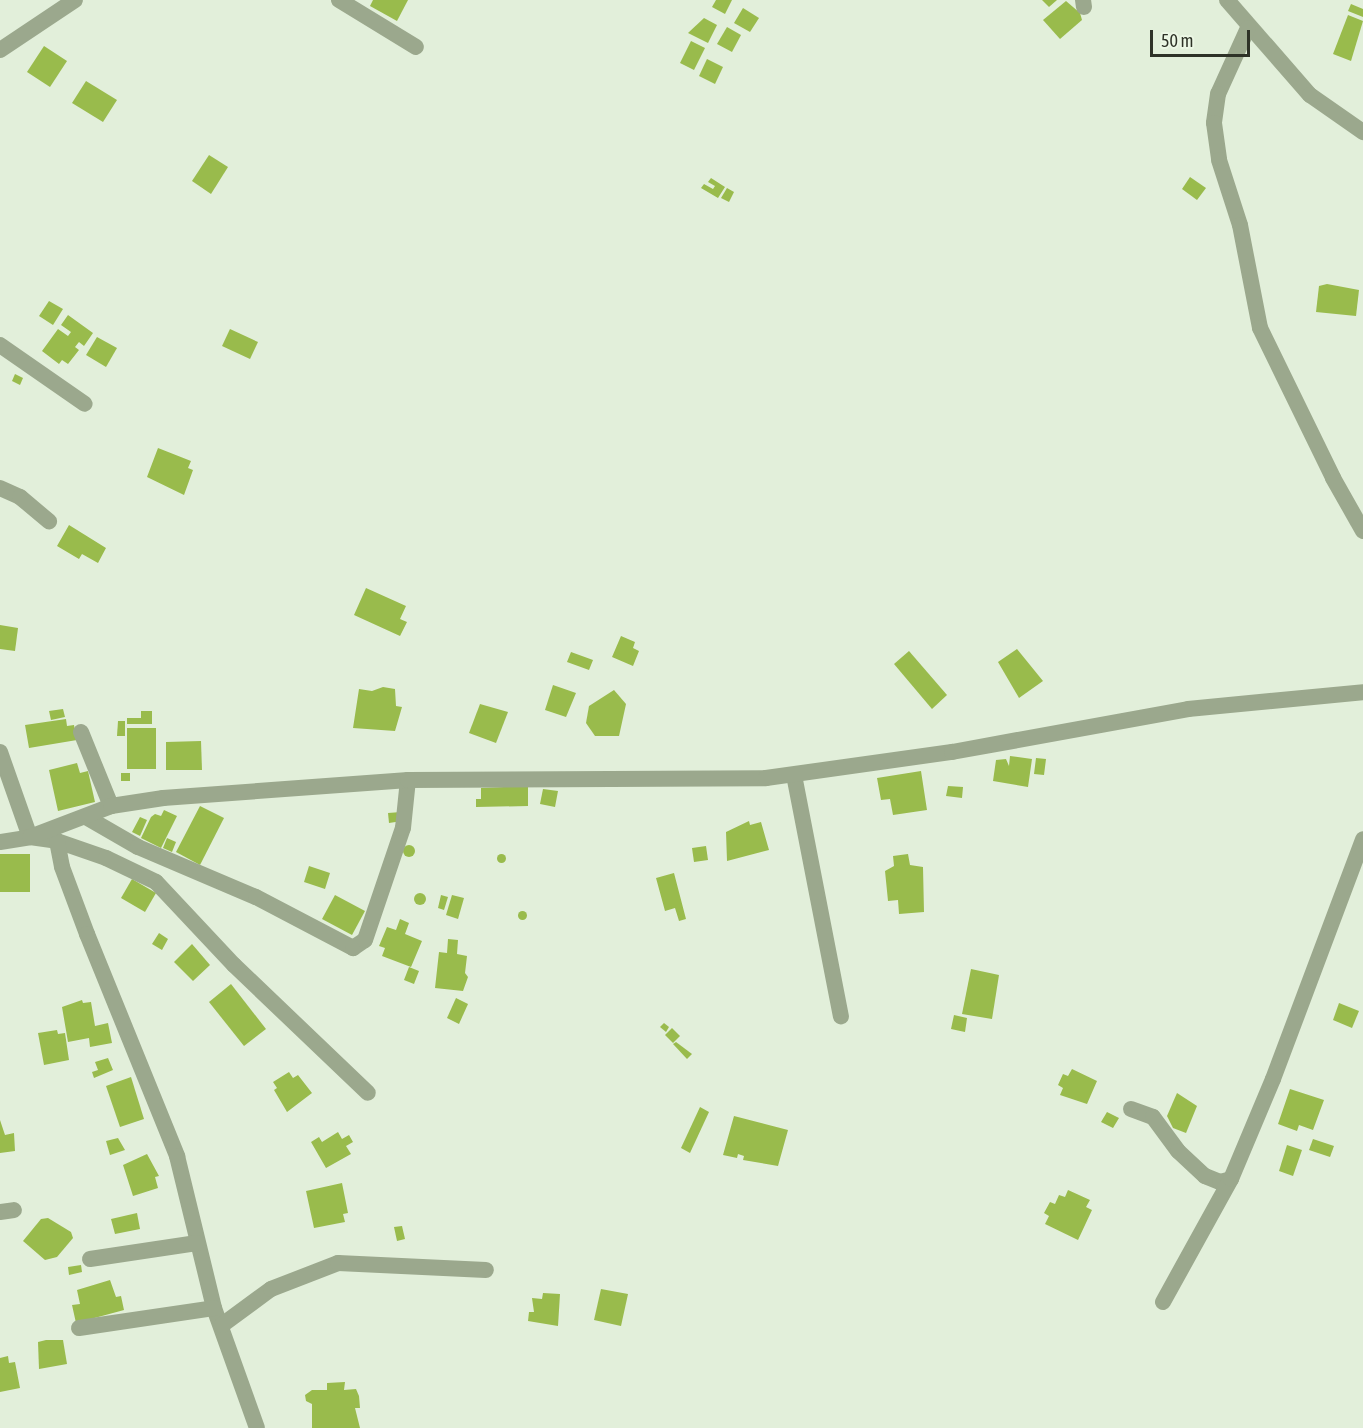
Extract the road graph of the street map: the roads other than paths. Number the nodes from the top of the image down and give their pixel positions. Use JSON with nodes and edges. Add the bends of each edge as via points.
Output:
{"nodes":[{"id":1,"x":75,"y":0,"type":"edge"},
{"id":2,"x":339,"y":0,"type":"edge"},
{"id":3,"x":1227,"y":0,"type":"edge"},
{"id":4,"x":1248,"y":28,"type":"junction"},
{"id":5,"x":416,"y":47,"type":"dead end"},
{"id":6,"x":0,"y":50,"type":"edge"},
{"id":7,"x":1363,"y":132,"type":"edge"},
{"id":8,"x":0,"y":345,"type":"edge"},
{"id":9,"x":85,"y":404,"type":"dead end"},
{"id":10,"x":0,"y":488,"type":"edge"},
{"id":11,"x":49,"y":521,"type":"dead end"},
{"id":12,"x":1363,"y":531,"type":"edge"},
{"id":13,"x":1363,"y":692,"type":"edge"},
{"id":14,"x":81,"y":732,"type":"dead end"},
{"id":15,"x":0,"y":752,"type":"edge"},
{"id":16,"x":794,"y":775,"type":"junction"},
{"id":17,"x":408,"y":780,"type":"junction"},
{"id":18,"x":111,"y":806,"type":"junction"},
{"id":19,"x":86,"y":817,"type":"junction"},
{"id":20,"x":30,"y":837,"type":"junction"},
{"id":21,"x":1363,"y":839,"type":"edge"},
{"id":22,"x":57,"y":841,"type":"junction"},
{"id":23,"x":0,"y":842,"type":"edge"},
{"id":24,"x":841,"y":1016,"type":"dead end"},
{"id":25,"x":368,"y":1094,"type":"dead end"},
{"id":26,"x":1131,"y":1109,"type":"dead end"},
{"id":27,"x":1231,"y":1179,"type":"junction"},
{"id":28,"x":197,"y":1243,"type":"junction"},
{"id":29,"x":90,"y":1259,"type":"dead end"},
{"id":30,"x":486,"y":1270,"type":"dead end"},
{"id":31,"x":1163,"y":1302,"type":"dead end"},
{"id":32,"x":214,"y":1308,"type":"junction"},
{"id":33,"x":222,"y":1325,"type":"junction"},
{"id":34,"x":79,"y":1328,"type":"dead end"},
{"id":35,"x":256,"y":1428,"type":"edge"}],
"edges":[{"from":1,"to":6,"type":"street"},
{"from":2,"to":5,"type":"street"},
{"from":3,"to":4,"type":"street"},
{"from":4,"to":7,"type":"street","via":[[1310,95]]},
{"from":4,"to":12,"type":"street","via":[[1218,94],[1214,123],[1219,160],[1240,225],[1260,328]]},
{"from":8,"to":9,"type":"street"},
{"from":10,"to":11,"type":"street","via":[[20,497]]},
{"from":13,"to":16,"type":"street","via":[[1188,709],[952,752]]},
{"from":14,"to":18,"type":"street"},
{"from":15,"to":20,"type":"street"},
{"from":16,"to":17,"type":"street"},
{"from":16,"to":24,"type":"street"},
{"from":17,"to":18,"type":"street"},
{"from":17,"to":19,"type":"street","via":[[403,828],[365,940],[353,948],[256,897],[138,847]]},
{"from":18,"to":19,"type":"street"},
{"from":19,"to":20,"type":"street"},
{"from":20,"to":22,"type":"street"},
{"from":20,"to":23,"type":"street"},
{"from":21,"to":27,"type":"street"},
{"from":22,"to":25,"type":"street","via":[[130,867],[156,882],[234,965]]},
{"from":22,"to":28,"type":"street","via":[[62,867],[87,934],[177,1156]]},
{"from":26,"to":27,"type":"street","via":[[1153,1118],[1178,1151],[1205,1176],[1220,1182]]},
{"from":27,"to":31,"type":"street"},
{"from":28,"to":29,"type":"street"},
{"from":28,"to":32,"type":"street"},
{"from":30,"to":33,"type":"street","via":[[338,1263],[270,1289]]},
{"from":32,"to":33,"type":"street"},
{"from":32,"to":34,"type":"street"},
{"from":33,"to":35,"type":"street"}]}
